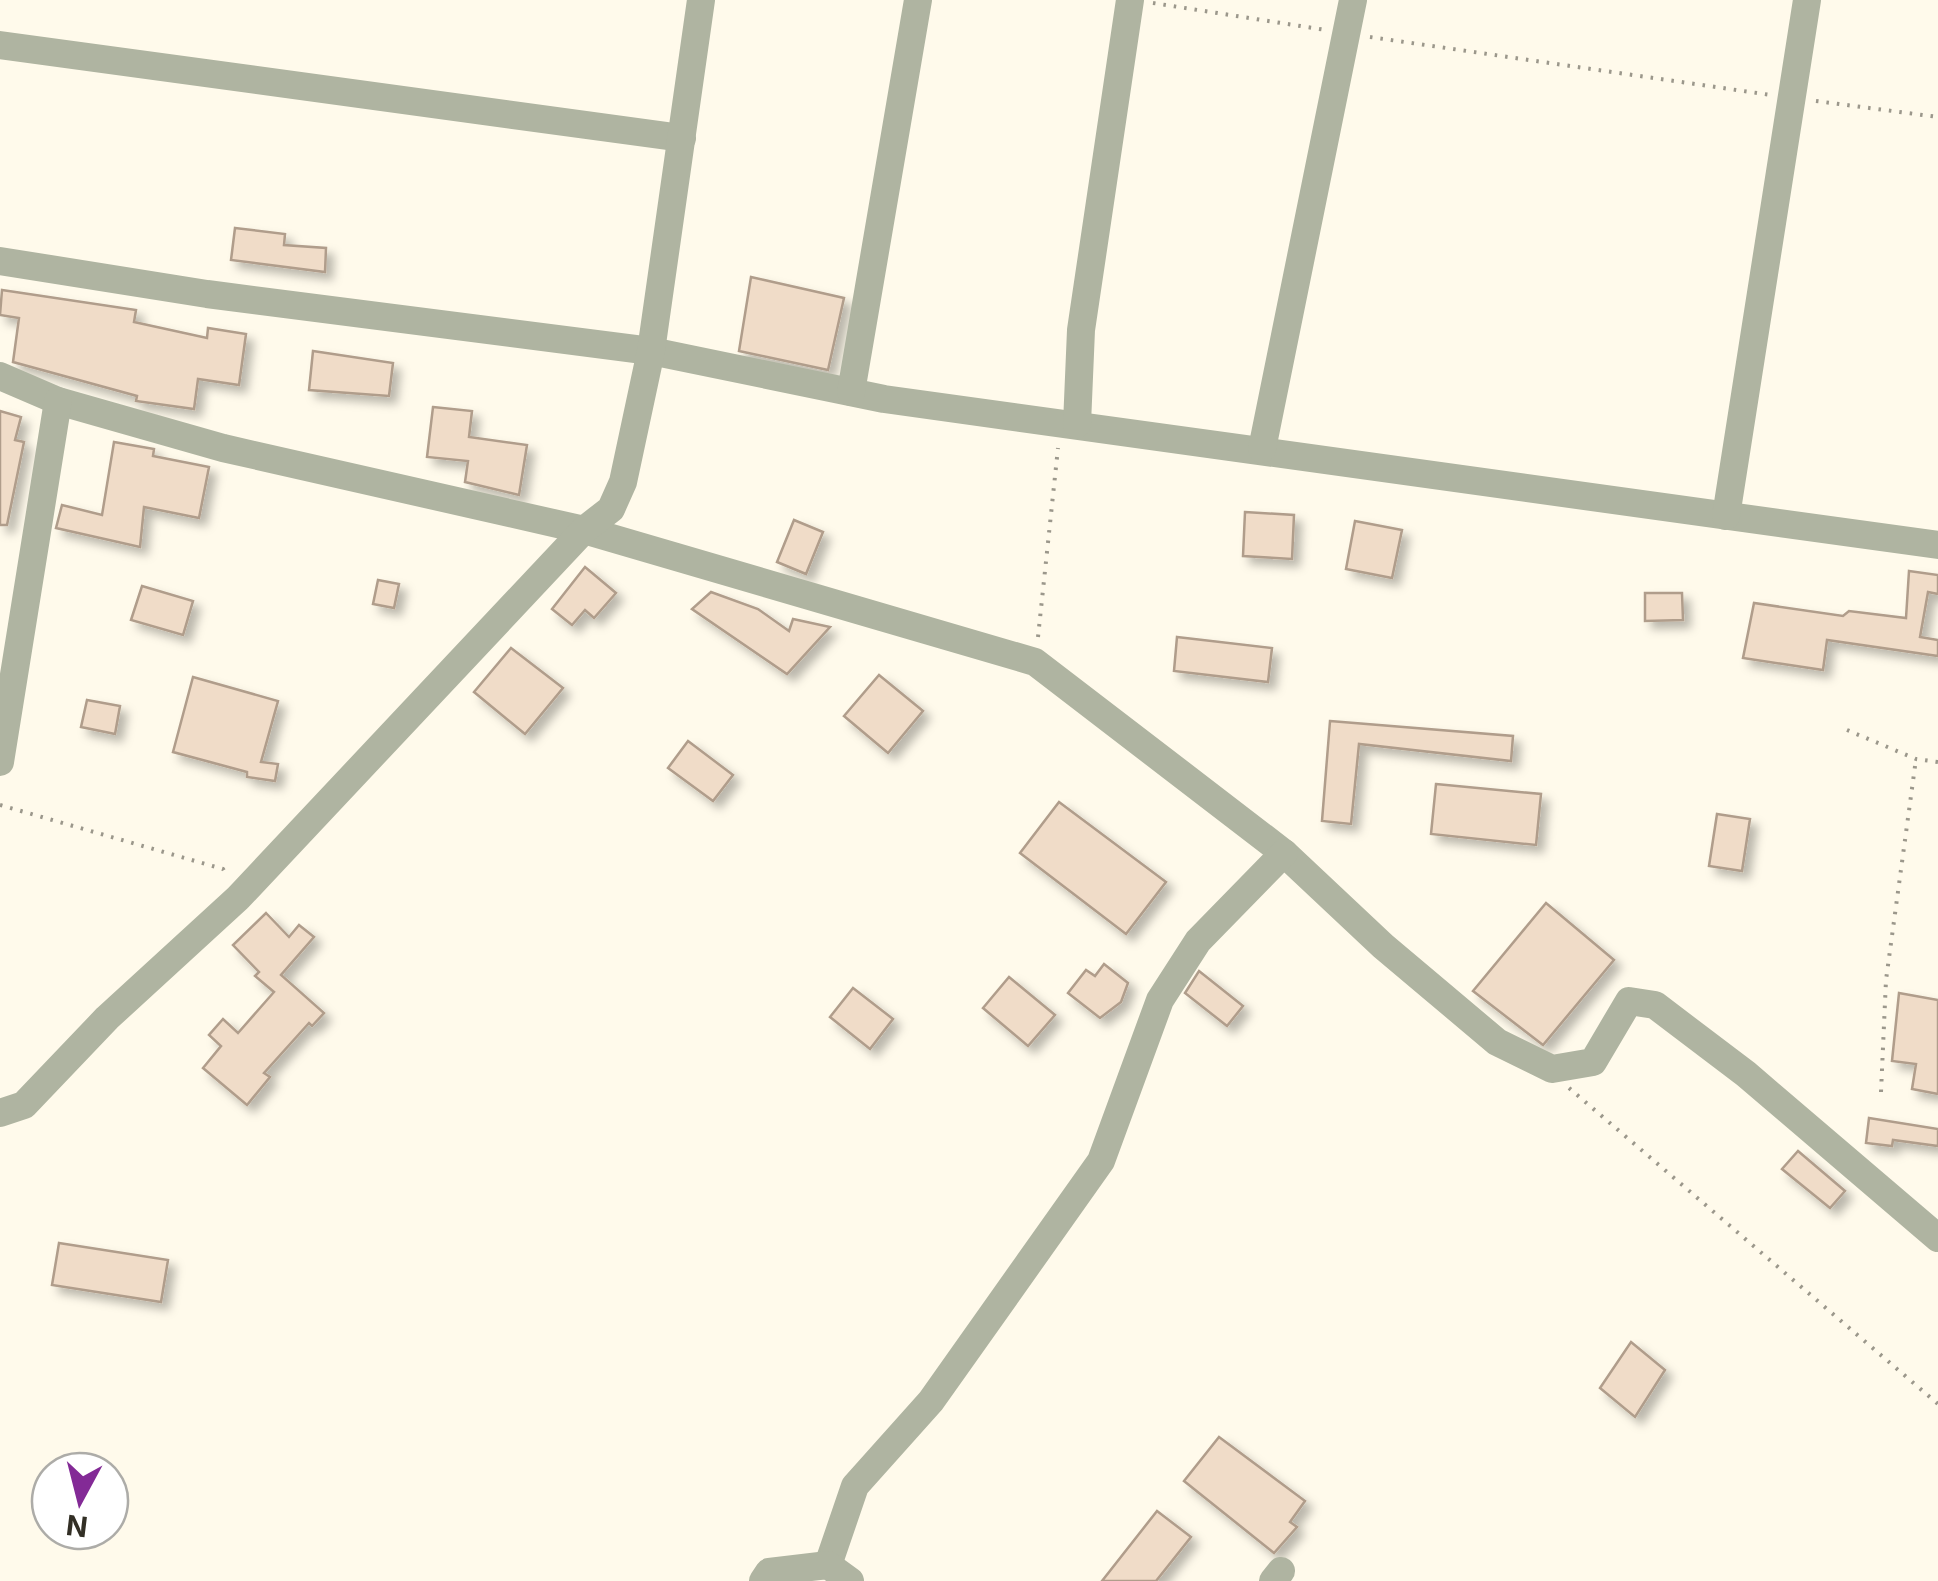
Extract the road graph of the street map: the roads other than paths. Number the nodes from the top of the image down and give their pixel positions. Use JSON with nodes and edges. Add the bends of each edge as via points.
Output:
{"nodes":[{"id":1,"x":702,"y":0,"type":"edge"},
{"id":2,"x":918,"y":0,"type":"edge"},
{"id":3,"x":1354,"y":0,"type":"edge"},
{"id":4,"x":1806,"y":0,"type":"edge"},
{"id":5,"x":1141,"y":2,"type":"edge"},
{"id":6,"x":0,"y":46,"type":"edge"},
{"id":7,"x":682,"y":138,"type":"junction"},
{"id":8,"x":0,"y":261,"type":"edge"},
{"id":9,"x":651,"y":352,"type":"junction"},
{"id":10,"x":0,"y":376,"type":"edge"},
{"id":11,"x":851,"y":392,"type":"junction"},
{"id":12,"x":58,"y":402,"type":"junction"},
{"id":13,"x":1069,"y":423,"type":"junction"},
{"id":14,"x":1262,"y":449,"type":"junction"},
{"id":15,"x":1726,"y":516,"type":"junction"},
{"id":16,"x":584,"y":530,"type":"junction"},
{"id":17,"x":1938,"y":545,"type":"edge"},
{"id":18,"x":0,"y":762,"type":"edge"},
{"id":19,"x":1284,"y":853,"type":"junction"},
{"id":20,"x":0,"y":1113,"type":"edge"},
{"id":21,"x":1938,"y":1238,"type":"edge"},
{"id":22,"x":839,"y":1573,"type":"edge"},
{"id":23,"x":763,"y":1581,"type":"edge"}],
"edges":[{"from":1,"to":7,"type":"street"},
{"from":2,"to":11,"type":"street"},
{"from":3,"to":14,"type":"street"},
{"from":4,"to":15,"type":"street"},
{"from":5,"to":13,"type":"street"},
{"from":6,"to":7,"type":"street"},
{"from":7,"to":9,"type":"street"},
{"from":8,"to":9,"type":"street"},
{"from":9,"to":11,"type":"street"},
{"from":9,"to":16,"type":"street","via":[[622,482],[610,509]]},
{"from":10,"to":12,"type":"street"},
{"from":11,"to":13,"type":"street"},
{"from":12,"to":16,"type":"street","via":[[223,448]]},
{"from":12,"to":18,"type":"street"},
{"from":13,"to":14,"type":"street"},
{"from":14,"to":15,"type":"street"},
{"from":15,"to":17,"type":"street"},
{"from":16,"to":19,"type":"street","via":[[1035,662]]},
{"from":16,"to":20,"type":"street","via":[[238,898],[24,1105]]},
{"from":19,"to":21,"type":"street","via":[[1497,1042],[1552,1069],[1594,1062],[1629,1001],[1655,1005]]},
{"from":19,"to":22,"type":"street","via":[[1188,956],[1160,1000],[1101,1161],[931,1401],[855,1486]]},
{"from":22,"to":23,"type":"street","via":[[769,1572]]}]}
